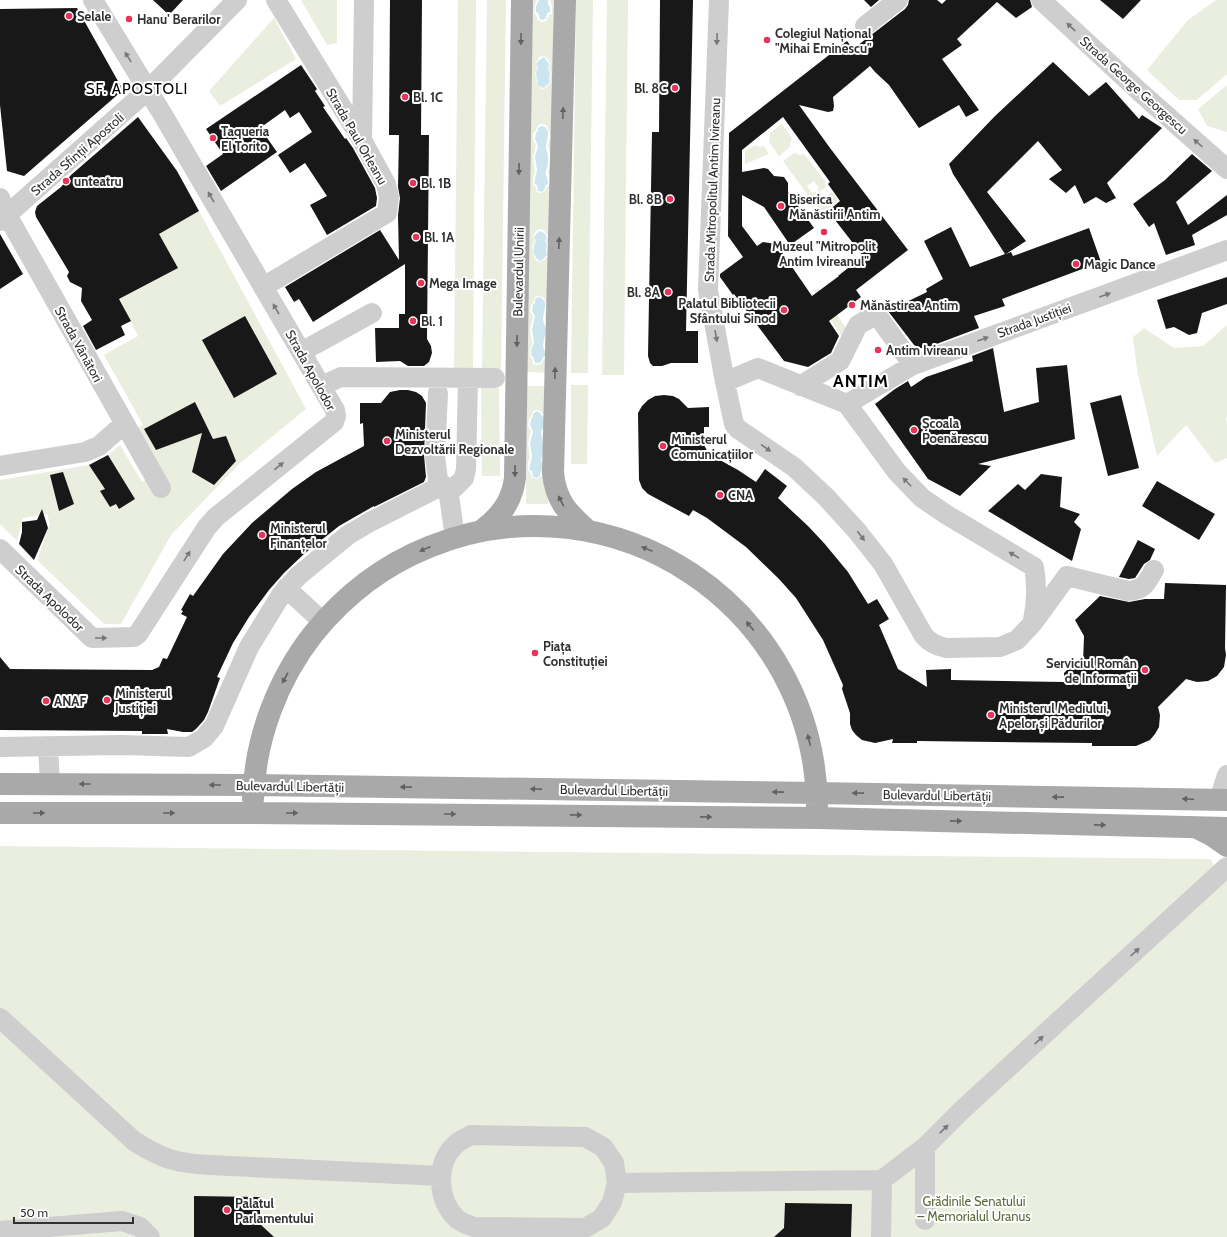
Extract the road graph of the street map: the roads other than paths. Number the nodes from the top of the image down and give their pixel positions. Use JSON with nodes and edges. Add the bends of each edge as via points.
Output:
{"nodes":[{"id":1,"x":92,"y":0,"type":"edge"},
{"id":2,"x":237,"y":0,"type":"edge"},
{"id":3,"x":276,"y":0,"type":"edge"},
{"id":4,"x":364,"y":0,"type":"edge"},
{"id":5,"x":522,"y":0,"type":"edge"},
{"id":6,"x":565,"y":0,"type":"edge"},
{"id":7,"x":719,"y":0,"type":"edge"},
{"id":8,"x":898,"y":0,"type":"edge"},
{"id":9,"x":1041,"y":0,"type":"edge"},
{"id":10,"x":865,"y":26,"type":"dead end"},
{"id":11,"x":148,"y":90,"type":"junction"},
{"id":12,"x":362,"y":140,"type":"junction"},
{"id":13,"x":1227,"y":169,"type":"edge"},
{"id":14,"x":2,"y":211,"type":"edge"},
{"id":15,"x":1227,"y":250,"type":"edge"},
{"id":16,"x":263,"y":287,"type":"junction"},
{"id":17,"x":372,"y":313,"type":"dead end"},
{"id":18,"x":301,"y":352,"type":"junction"},
{"id":19,"x":913,"y":365,"type":"junction"},
{"id":20,"x":495,"y":378,"type":"dead end"},
{"id":21,"x":468,"y":379,"type":"junction"},
{"id":22,"x":725,"y":382,"type":"junction"},
{"id":23,"x":321,"y":386,"type":"junction"},
{"id":24,"x":800,"y":386,"type":"junction"},
{"id":25,"x":438,"y":393,"type":"dead end"},
{"id":26,"x":847,"y":404,"type":"junction"},
{"id":27,"x":124,"y":424,"type":"junction"},
{"id":28,"x":0,"y":466,"type":"edge"},
{"id":29,"x":446,"y":487,"type":"junction"},
{"id":30,"x":160,"y":488,"type":"dead end"},
{"id":31,"x":586,"y":530,"type":"junction"},
{"id":32,"x":481,"y":531,"type":"junction"},
{"id":33,"x":456,"y":538,"type":"junction"},
{"id":34,"x":0,"y":549,"type":"edge"},
{"id":35,"x":1034,"y":567,"type":"junction"},
{"id":36,"x":1154,"y":570,"type":"dead end"},
{"id":37,"x":1067,"y":576,"type":"junction"},
{"id":38,"x":286,"y":588,"type":"junction"},
{"id":39,"x":324,"y":622,"type":"junction"},
{"id":40,"x":1032,"y":624,"type":"junction"},
{"id":41,"x":48,"y":746,"type":"junction"},
{"id":42,"x":0,"y":747,"type":"edge"},
{"id":43,"x":1227,"y":775,"type":"edge"},
{"id":44,"x":0,"y":784,"type":"edge"},
{"id":45,"x":50,"y":785,"type":"junction"},
{"id":46,"x":254,"y":786,"type":"junction"},
{"id":47,"x":817,"y":792,"type":"junction"},
{"id":48,"x":1223,"y":800,"type":"edge"},
{"id":49,"x":0,"y":813,"type":"edge"},
{"id":50,"x":253,"y":813,"type":"junction"},
{"id":51,"x":818,"y":818,"type":"junction"},
{"id":52,"x":1196,"y":827,"type":"junction"},
{"id":53,"x":1227,"y":828,"type":"edge"},
{"id":54,"x":1227,"y":846,"type":"edge"},
{"id":55,"x":1227,"y":867,"type":"edge"},
{"id":56,"x":0,"y":1018,"type":"edge"},
{"id":57,"x":925,"y":1147,"type":"junction"},
{"id":58,"x":441,"y":1176,"type":"junction"},
{"id":59,"x":882,"y":1180,"type":"junction"},
{"id":60,"x":617,"y":1183,"type":"junction"},
{"id":61,"x":925,"y":1220,"type":"dead end"},
{"id":62,"x":0,"y":1231,"type":"edge"},
{"id":63,"x":150,"y":1237,"type":"edge"},
{"id":64,"x":881,"y":1237,"type":"edge"}],
"edges":[{"from":11,"to":1,"type":"street","name":"Strada Apolodor","one_way":true},
{"from":2,"to":11,"type":"street","name":"Strada Sfinții Apostoli"},
{"from":3,"to":12,"type":"street","name":"Strada Paul Orleanu"},
{"from":4,"to":12,"type":"street"},
{"from":5,"to":32,"type":"main road","name":"Bulevardul Unirii","one_way":true,"via":[[515,478],[507,505],[494,521]]},
{"from":31,"to":6,"type":"main road","one_way":true,"via":[[562,505],[553,474]]},
{"from":7,"to":22,"type":"street","name":"Strada Mitropolitul Antim Ivireanu","one_way":true,"via":[[708,290]]},
{"from":8,"to":10,"type":"street"},
{"from":13,"to":9,"type":"street","name":"Strada George Georgescu","one_way":true},
{"from":11,"to":14,"type":"street","name":"Strada Sfinții Apostoli"},
{"from":16,"to":11,"type":"street","name":"Strada Apolodor","one_way":true},
{"from":12,"to":16,"type":"street","name":"Strada Paul Orleanu","via":[[386,184],[389,197],[387,213]]},
{"from":14,"to":27,"type":"street","name":"Strada Vânători"},
{"from":19,"to":15,"type":"street","name":"Strada Justiției","one_way":true},
{"from":18,"to":16,"type":"street","name":"Strada Apolodor","one_way":true},
{"from":17,"to":18,"type":"street"},
{"from":18,"to":23,"type":"street","name":"Strada Apolodor"},
{"from":19,"to":24,"type":"street","via":[[879,318],[872,317],[858,325],[840,361]]},
{"from":19,"to":26,"type":"street","name":"Strada Justiției"},
{"from":20,"to":21,"type":"street"},
{"from":21,"to":23,"type":"street","via":[[341,377]]},
{"from":21,"to":29,"type":"street","via":[[466,469],[464,478],[454,488]]},
{"from":22,"to":24,"type":"street","via":[[758,368]]},
{"from":22,"to":40,"type":"street","name":"Strada Mitropolitul Antim Ivireanu","one_way":true,"via":[[734,424],[794,467],[857,530],[882,564],[929,641],[946,648],[1000,647],[1017,640]]},
{"from":34,"to":23,"type":"street","name":"Strada Apolodor","one_way":true,"via":[[92,638],[134,637],[207,527],[334,422],[335,410]]},
{"from":24,"to":26,"type":"street"},
{"from":25,"to":29,"type":"street","via":[[435,456],[438,480]]},
{"from":35,"to":26,"type":"street","one_way":true,"via":[[922,498],[897,472]]},
{"from":27,"to":28,"type":"street","via":[[99,446],[85,452]]},
{"from":27,"to":30,"type":"street","name":"Strada Vânători"},
{"from":29,"to":33,"type":"street"},
{"from":29,"to":38,"type":"street","via":[[348,535]]},
{"from":31,"to":32,"type":"main road","via":[[534,526]]},
{"from":47,"to":31,"type":"main road","one_way":true,"via":[[813,757],[799,708],[779,666],[751,626],[713,589],[682,567],[629,542]]},
{"from":32,"to":33,"type":"main road"},
{"from":33,"to":39,"type":"main road","one_way":true,"via":[[412,554],[390,566],[342,602]]},
{"from":35,"to":37,"type":"street"},
{"from":35,"to":40,"type":"street","via":[[1037,582]]},
{"from":36,"to":37,"type":"street","via":[[1144,586],[1128,591]]},
{"from":37,"to":40,"type":"street","name":"Strada Mitropolitul Antim Ivireanu"},
{"from":38,"to":39,"type":"street"},
{"from":38,"to":41,"type":"street","via":[[249,647],[214,726],[204,738],[189,747]]},
{"from":39,"to":46,"type":"main road","one_way":true,"via":[[296,658],[282,684],[260,748]]},
{"from":41,"to":42,"type":"street"},
{"from":41,"to":45,"type":"street"},
{"from":43,"to":48,"type":"street"},
{"from":44,"to":45,"type":"main road","name":"Bulevardul Libertății"},
{"from":46,"to":45,"type":"main road","name":"Bulevardul Libertății","one_way":true},
{"from":47,"to":46,"type":"main road","name":"Bulevardul Libertății","one_way":true},
{"from":46,"to":50,"type":"main road"},
{"from":48,"to":47,"type":"main road","name":"Bulevardul Libertății","one_way":true},
{"from":47,"to":51,"type":"main road"},
{"from":49,"to":50,"type":"main road","name":"Bulevardul Libertății","one_way":true},
{"from":50,"to":51,"type":"main road","name":"Bulevardul Libertății","one_way":true},
{"from":51,"to":52,"type":"main road","name":"Bulevardul Libertății","one_way":true},
{"from":52,"to":53,"type":"main road","name":"Bulevardul Libertății"},
{"from":52,"to":54,"type":"main road"},
{"from":57,"to":55,"type":"street","one_way":true},
{"from":56,"to":58,"type":"street","via":[[128,1136],[169,1160],[187,1164]]},
{"from":57,"to":59,"type":"street"},
{"from":57,"to":61,"type":"street"},
{"from":58,"to":60,"type":"street","via":[[445,1158],[456,1144],[472,1135],[585,1137],[603,1146],[614,1163]]},
{"from":58,"to":60,"type":"street","via":[[446,1204],[457,1219],[474,1227],[585,1228],[602,1218],[612,1202]]},
{"from":59,"to":60,"type":"street"},
{"from":59,"to":64,"type":"street"},
{"from":62,"to":63,"type":"street","via":[[122,1221],[140,1227]]}]}
